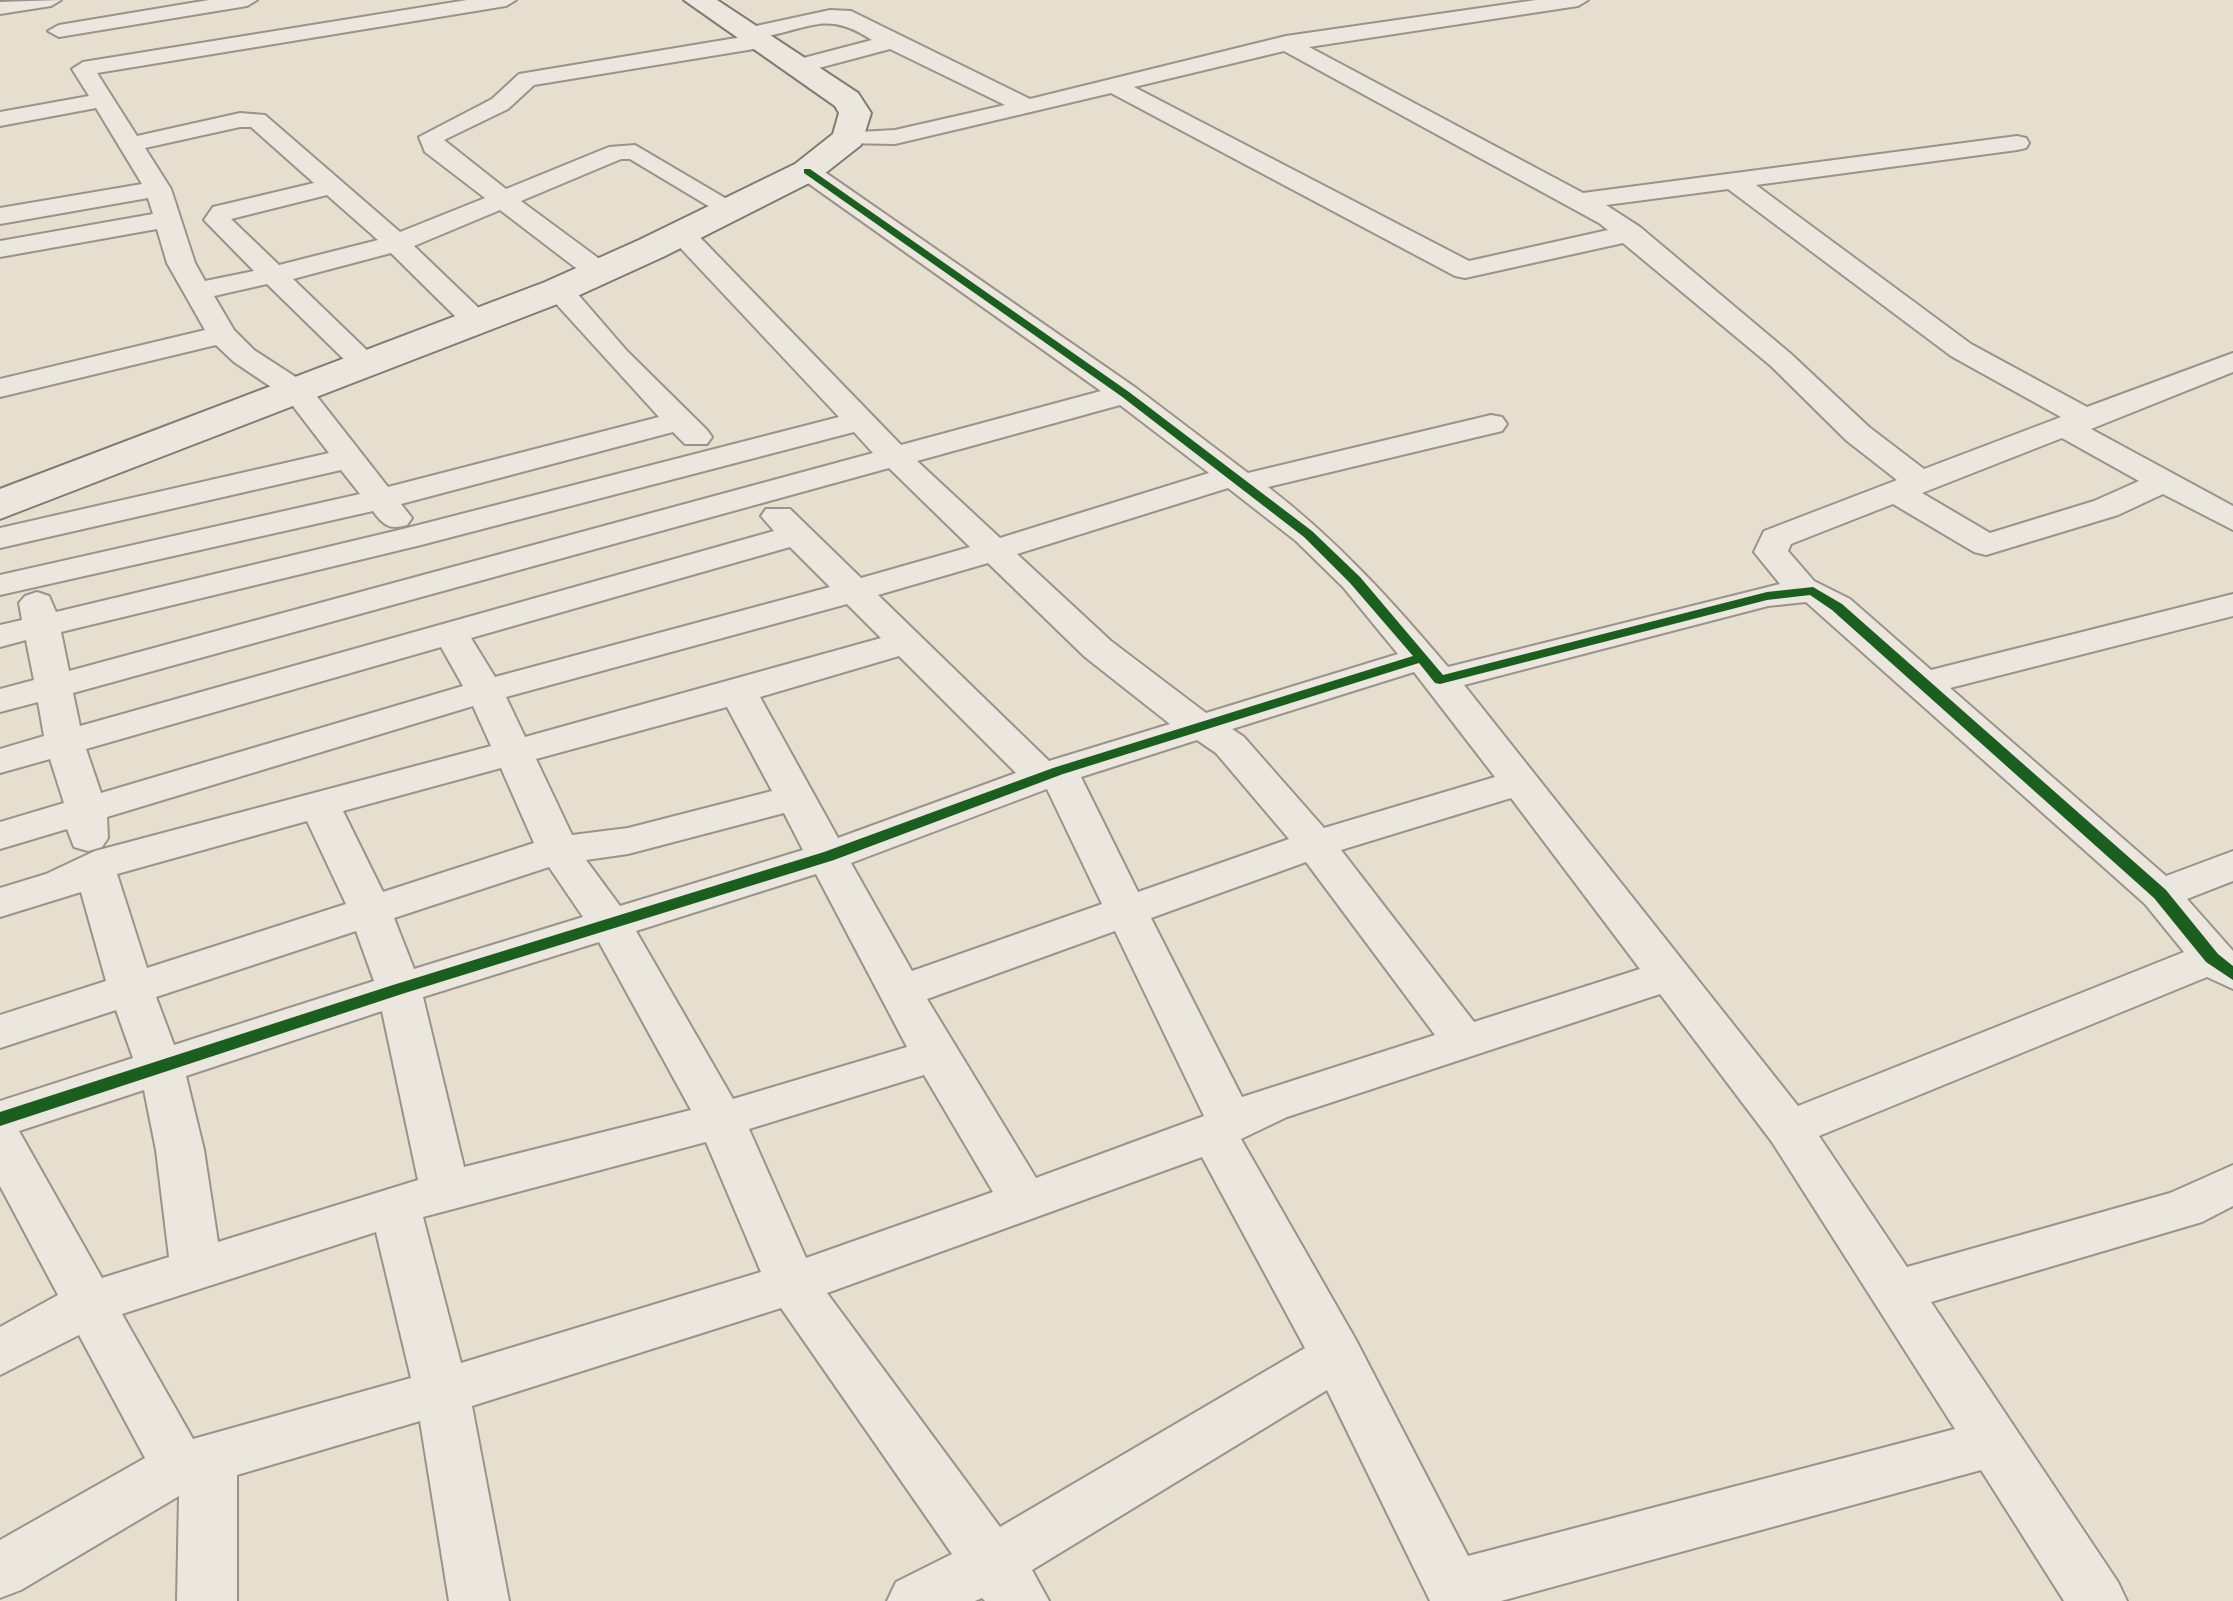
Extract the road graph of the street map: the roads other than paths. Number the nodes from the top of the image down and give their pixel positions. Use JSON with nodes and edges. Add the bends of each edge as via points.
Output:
{"nodes":[{"id":1,"x":247,"y":0,"type":"edge"},
{"id":2,"x":506,"y":0,"type":"edge"},
{"id":3,"x":702,"y":0,"type":"edge"},
{"id":4,"x":1578,"y":0,"type":"edge"},
{"id":5,"x":46,"y":1,"type":"edge"},
{"id":6,"x":0,"y":8,"type":"edge"},
{"id":7,"x":362,"y":11,"type":"edge"},
{"id":8,"x":58,"y":32,"type":"junction"},
{"id":9,"x":755,"y":37,"type":"junction"},
{"id":10,"x":893,"y":41,"type":"junction"},
{"id":11,"x":1286,"y":43,"type":"junction"},
{"id":12,"x":800,"y":66,"type":"junction"},
{"id":13,"x":83,"y":70,"type":"junction"},
{"id":14,"x":1113,"y":85,"type":"junction"},
{"id":15,"x":1028,"y":107,"type":"junction"},
{"id":16,"x":110,"y":108,"type":"junction"},
{"id":17,"x":0,"y":119,"type":"edge"},
{"id":18,"x":849,"y":138,"type":"junction"},
{"id":19,"x":0,"y":141,"type":"edge"},
{"id":20,"x":2016,"y":143,"type":"dead end"},
{"id":21,"x":132,"y":144,"type":"junction"},
{"id":22,"x":807,"y":171,"type":"junction"},
{"id":23,"x":1732,"y":180,"type":"junction"},
{"id":24,"x":332,"y":186,"type":"junction"},
{"id":25,"x":158,"y":190,"type":"junction"},
{"id":26,"x":506,"y":200,"type":"junction"},
{"id":27,"x":1582,"y":201,"type":"junction"},
{"id":28,"x":730,"y":208,"type":"junction"},
{"id":29,"x":0,"y":216,"type":"edge"},
{"id":30,"x":170,"y":218,"type":"junction"},
{"id":31,"x":680,"y":232,"type":"junction"},
{"id":32,"x":1631,"y":233,"type":"junction"},
{"id":33,"x":397,"y":244,"type":"junction"},
{"id":34,"x":0,"y":250,"type":"edge"},
{"id":35,"x":599,"y":272,"type":"junction"},
{"id":36,"x":272,"y":275,"type":"junction"},
{"id":37,"x":559,"y":290,"type":"junction"},
{"id":38,"x":195,"y":291,"type":"junction"},
{"id":39,"x":477,"y":322,"type":"junction"},
{"id":40,"x":222,"y":335,"type":"junction"},
{"id":41,"x":2233,"y":362,"type":"edge"},
{"id":42,"x":366,"y":365,"type":"junction"},
{"id":43,"x":0,"y":388,"type":"edge"},
{"id":44,"x":297,"y":390,"type":"junction"},
{"id":45,"x":1125,"y":394,"type":"junction"},
{"id":46,"x":678,"y":421,"type":"junction"},
{"id":47,"x":859,"y":421,"type":"junction"},
{"id":48,"x":1490,"y":424,"type":"dead end"},
{"id":49,"x":2078,"y":424,"type":"junction"},
{"id":50,"x":718,"y":456,"type":"junction"},
{"id":51,"x":351,"y":458,"type":"junction"},
{"id":52,"x":896,"y":458,"type":"junction"},
{"id":53,"x":1240,"y":480,"type":"junction"},
{"id":54,"x":2164,"y":482,"type":"junction"},
{"id":55,"x":1908,"y":487,"type":"junction"},
{"id":56,"x":758,"y":496,"type":"junction"},
{"id":57,"x":382,"y":499,"type":"junction"},
{"id":58,"x":0,"y":505,"type":"edge"},
{"id":59,"x":2233,"y":520,"type":"edge"},
{"id":60,"x":795,"y":535,"type":"junction"},
{"id":61,"x":0,"y":538,"type":"edge"},
{"id":62,"x":409,"y":538,"type":"junction"},
{"id":63,"x":994,"y":550,"type":"junction"},
{"id":64,"x":434,"y":580,"type":"junction"},
{"id":65,"x":15,"y":581,"type":"edge"},
{"id":66,"x":852,"y":590,"type":"junction"},
{"id":67,"x":1803,"y":590,"type":"junction"},
{"id":68,"x":2233,"y":605,"type":"edge"},
{"id":69,"x":43,"y":626,"type":"junction"},
{"id":70,"x":457,"y":629,"type":"junction"},
{"id":71,"x":0,"y":636,"type":"edge"},
{"id":72,"x":902,"y":642,"type":"junction"},
{"id":73,"x":1431,"y":669,"type":"junction"},
{"id":74,"x":1924,"y":683,"type":"junction"},
{"id":75,"x":52,"y":687,"type":"junction"},
{"id":76,"x":485,"y":691,"type":"junction"},
{"id":77,"x":738,"y":692,"type":"junction"},
{"id":78,"x":0,"y":701,"type":"edge"},
{"id":79,"x":1204,"y":726,"type":"junction"},
{"id":80,"x":64,"y":741,"type":"junction"},
{"id":81,"x":512,"y":753,"type":"junction"},
{"id":82,"x":0,"y":761,"type":"edge"},
{"id":83,"x":1050,"y":774,"type":"junction"},
{"id":84,"x":1519,"y":783,"type":"junction"},
{"id":85,"x":794,"y":798,"type":"junction"},
{"id":86,"x":320,"y":806,"type":"junction"},
{"id":87,"x":87,"y":811,"type":"junction"},
{"id":88,"x":0,"y":836,"type":"edge"},
{"id":89,"x":1313,"y":845,"type":"junction"},
{"id":90,"x":558,"y":850,"type":"junction"},
{"id":91,"x":829,"y":856,"type":"junction"},
{"id":92,"x":2233,"y":864,"type":"edge"},
{"id":93,"x":92,"y":870,"type":"junction"},
{"id":94,"x":2160,"y":894,"type":"junction"},
{"id":95,"x":0,"y":903,"type":"edge"},
{"id":96,"x":370,"y":910,"type":"junction"},
{"id":97,"x":1129,"y":913,"type":"junction"},
{"id":98,"x":610,"y":923,"type":"junction"},
{"id":99,"x":2222,"y":966,"type":"edge"},
{"id":100,"x":1667,"y":976,"type":"junction"},
{"id":101,"x":399,"y":989,"type":"junction"},
{"id":102,"x":131,"y":990,"type":"junction"},
{"id":103,"x":900,"y":992,"type":"junction"},
{"id":104,"x":0,"y":1032,"type":"edge"},
{"id":105,"x":1464,"y":1042,"type":"junction"},
{"id":106,"x":934,"y":1055,"type":"junction"},
{"id":107,"x":158,"y":1066,"type":"junction"},
{"id":108,"x":0,"y":1119,"type":"edge"},
{"id":109,"x":721,"y":1120,"type":"junction"},
{"id":110,"x":1222,"y":1128,"type":"junction"},
{"id":111,"x":1790,"y":1128,"type":"junction"},
{"id":112,"x":6,"y":1163,"type":"edge"},
{"id":113,"x":2230,"y":1189,"type":"edge"},
{"id":114,"x":446,"y":1191,"type":"junction"},
{"id":115,"x":1023,"y":1199,"type":"junction"},
{"id":116,"x":395,"y":1207,"type":"junction"},
{"id":117,"x":196,"y":1268,"type":"junction"},
{"id":118,"x":792,"y":1284,"type":"junction"},
{"id":119,"x":1894,"y":1292,"type":"junction"},
{"id":120,"x":90,"y":1303,"type":"junction"},
{"id":121,"x":0,"y":1353,"type":"edge"},
{"id":122,"x":1338,"y":1356,"type":"junction"},
{"id":123,"x":442,"y":1392,"type":"junction"},
{"id":124,"x":1993,"y":1443,"type":"junction"},
{"id":125,"x":196,"y":1462,"type":"junction"},
{"id":126,"x":0,"y":1571,"type":"edge"},
{"id":127,"x":1006,"y":1582,"type":"edge"},
{"id":128,"x":1456,"y":1594,"type":"edge"},
{"id":129,"x":207,"y":1601,"type":"edge"},
{"id":130,"x":478,"y":1601,"type":"edge"},
{"id":131,"x":917,"y":1601,"type":"edge"},
{"id":132,"x":2096,"y":1601,"type":"edge"}],
"edges":[{"from":1,"to":8,"type":"street"},
{"from":2,"to":7,"type":"street"},
{"from":3,"to":9,"type":"street"},
{"from":4,"to":11,"type":"street"},
{"from":5,"to":6,"type":"street"},
{"from":5,"to":8,"type":"street"},
{"from":7,"to":13,"type":"street"},
{"from":8,"to":13,"type":"street"},
{"from":9,"to":10,"type":"street","via":[[838,15]]},
{"from":9,"to":12,"type":"street"},
{"from":9,"to":26,"type":"street","via":[[527,79],[500,104],[432,137],[434,147]]},
{"from":10,"to":12,"type":"street"},
{"from":10,"to":15,"type":"street"},
{"from":11,"to":14,"type":"street"},
{"from":11,"to":27,"type":"street"},
{"from":12,"to":18,"type":"street","via":[[848,100],[855,114]]},
{"from":13,"to":16,"type":"street"},
{"from":14,"to":15,"type":"street"},
{"from":14,"to":32,"type":"street","via":[[1465,270]]},
{"from":15,"to":18,"type":"street","via":[[895,137]]},
{"from":16,"to":17,"type":"street"},
{"from":16,"to":19,"type":"street"},
{"from":16,"to":21,"type":"street"},
{"from":18,"to":22,"type":"street"},
{"from":20,"to":23,"type":"street"},
{"from":21,"to":24,"type":"street","via":[[257,120]]},
{"from":21,"to":25,"type":"street"},
{"from":22,"to":28,"type":"street"},
{"from":22,"to":45,"type":"street"},
{"from":23,"to":27,"type":"street"},
{"from":23,"to":49,"type":"street","via":[[1960,350]]},
{"from":24,"to":33,"type":"street"},
{"from":24,"to":36,"type":"street","via":[[217,217]]},
{"from":25,"to":29,"type":"street"},
{"from":25,"to":30,"type":"street"},
{"from":26,"to":28,"type":"street","via":[[597,158],[627,152]]},
{"from":26,"to":33,"type":"street"},
{"from":26,"to":35,"type":"street"},
{"from":27,"to":32,"type":"street"},
{"from":28,"to":31,"type":"street"},
{"from":30,"to":34,"type":"street"},
{"from":30,"to":38,"type":"street"},
{"from":31,"to":35,"type":"street"},
{"from":31,"to":47,"type":"street"},
{"from":32,"to":55,"type":"street","via":[[1781,360]]},
{"from":33,"to":36,"type":"street"},
{"from":33,"to":39,"type":"street"},
{"from":35,"to":37,"type":"street"},
{"from":36,"to":38,"type":"street"},
{"from":36,"to":42,"type":"street"},
{"from":37,"to":39,"type":"street"},
{"from":37,"to":46,"type":"street"},
{"from":38,"to":40,"type":"street"},
{"from":39,"to":42,"type":"street"},
{"from":40,"to":43,"type":"street"},
{"from":40,"to":44,"type":"street"},
{"from":41,"to":49,"type":"street"},
{"from":42,"to":44,"type":"street"},
{"from":44,"to":51,"type":"street"},
{"from":44,"to":58,"type":"street"},
{"from":45,"to":52,"type":"street"},
{"from":45,"to":53,"type":"street"},
{"from":46,"to":50,"type":"street"},
{"from":46,"to":57,"type":"street"},
{"from":47,"to":50,"type":"street"},
{"from":47,"to":52,"type":"street"},
{"from":48,"to":53,"type":"street"},
{"from":49,"to":54,"type":"street"},
{"from":49,"to":55,"type":"street"},
{"from":50,"to":56,"type":"street"},
{"from":50,"to":62,"type":"street"},
{"from":51,"to":57,"type":"street"},
{"from":51,"to":61,"type":"street"},
{"from":52,"to":56,"type":"street"},
{"from":52,"to":63,"type":"street"},
{"from":53,"to":63,"type":"street"},
{"from":53,"to":73,"type":"street","via":[[1333,557]]},
{"from":54,"to":55,"type":"street","via":[[2106,508],[1986,545]]},
{"from":54,"to":59,"type":"street"},
{"from":55,"to":67,"type":"street","via":[[1776,538],[1771,552]]},
{"from":56,"to":60,"type":"street"},
{"from":56,"to":64,"type":"street"},
{"from":57,"to":62,"type":"street"},
{"from":57,"to":65,"type":"street"},
{"from":60,"to":66,"type":"street"},
{"from":60,"to":70,"type":"street"},
{"from":62,"to":64,"type":"street"},
{"from":62,"to":69,"type":"street"},
{"from":63,"to":66,"type":"street"},
{"from":63,"to":79,"type":"street","via":[[1132,677]]},
{"from":64,"to":70,"type":"street"},
{"from":64,"to":75,"type":"street"},
{"from":65,"to":69,"type":"street"},
{"from":66,"to":72,"type":"street"},
{"from":66,"to":76,"type":"street"},
{"from":67,"to":73,"type":"street"},
{"from":67,"to":74,"type":"street","via":[[1837,606]]},
{"from":68,"to":74,"type":"street"},
{"from":69,"to":71,"type":"street"},
{"from":69,"to":75,"type":"street"},
{"from":70,"to":76,"type":"street"},
{"from":70,"to":80,"type":"street"},
{"from":72,"to":77,"type":"street"},
{"from":72,"to":83,"type":"street"},
{"from":73,"to":79,"type":"street"},
{"from":73,"to":84,"type":"street"},
{"from":74,"to":94,"type":"street"},
{"from":75,"to":78,"type":"street"},
{"from":75,"to":80,"type":"street"},
{"from":76,"to":81,"type":"street"},
{"from":76,"to":87,"type":"street"},
{"from":77,"to":81,"type":"street"},
{"from":77,"to":85,"type":"street"},
{"from":79,"to":83,"type":"street"},
{"from":79,"to":89,"type":"street","via":[[1262,779]]},
{"from":80,"to":82,"type":"street"},
{"from":80,"to":87,"type":"street"},
{"from":81,"to":86,"type":"street"},
{"from":81,"to":90,"type":"street"},
{"from":83,"to":91,"type":"street"},
{"from":83,"to":97,"type":"street"},
{"from":84,"to":89,"type":"street"},
{"from":84,"to":100,"type":"street"},
{"from":85,"to":90,"type":"street","via":[[628,841]]},
{"from":85,"to":91,"type":"street"},
{"from":86,"to":93,"type":"street"},
{"from":86,"to":96,"type":"street"},
{"from":87,"to":88,"type":"street"},
{"from":87,"to":93,"type":"street"},
{"from":89,"to":97,"type":"street"},
{"from":89,"to":105,"type":"street"},
{"from":90,"to":96,"type":"street"},
{"from":90,"to":98,"type":"street"},
{"from":91,"to":98,"type":"street"},
{"from":91,"to":103,"type":"street"},
{"from":92,"to":94,"type":"street"},
{"from":93,"to":95,"type":"street"},
{"from":93,"to":102,"type":"street"},
{"from":94,"to":99,"type":"street"},
{"from":96,"to":101,"type":"street"},
{"from":96,"to":102,"type":"street"},
{"from":97,"to":103,"type":"street"},
{"from":97,"to":110,"type":"street"},
{"from":98,"to":101,"type":"street"},
{"from":98,"to":109,"type":"street"},
{"from":99,"to":111,"type":"street"},
{"from":100,"to":105,"type":"street"},
{"from":100,"to":111,"type":"street"},
{"from":101,"to":107,"type":"street"},
{"from":101,"to":114,"type":"street"},
{"from":102,"to":104,"type":"street"},
{"from":102,"to":107,"type":"street"},
{"from":103,"to":106,"type":"street"},
{"from":105,"to":110,"type":"street"},
{"from":106,"to":109,"type":"street"},
{"from":106,"to":115,"type":"street"},
{"from":107,"to":108,"type":"street"},
{"from":107,"to":117,"type":"street","via":[[180,1150]]},
{"from":109,"to":114,"type":"street"},
{"from":109,"to":118,"type":"street"},
{"from":110,"to":115,"type":"street"},
{"from":110,"to":122,"type":"street"},
{"from":111,"to":119,"type":"street"},
{"from":112,"to":120,"type":"street"},
{"from":113,"to":119,"type":"street"},
{"from":114,"to":116,"type":"street"},
{"from":115,"to":118,"type":"street"},
{"from":116,"to":117,"type":"street"},
{"from":116,"to":123,"type":"street"},
{"from":117,"to":120,"type":"street"},
{"from":118,"to":123,"type":"street"},
{"from":118,"to":127,"type":"street"},
{"from":119,"to":124,"type":"street"},
{"from":120,"to":121,"type":"street"},
{"from":120,"to":125,"type":"street"},
{"from":122,"to":127,"type":"street"},
{"from":122,"to":128,"type":"street"},
{"from":123,"to":125,"type":"street"},
{"from":123,"to":130,"type":"street"},
{"from":124,"to":128,"type":"street"},
{"from":124,"to":132,"type":"street"},
{"from":125,"to":126,"type":"street"},
{"from":125,"to":129,"type":"street","via":[[207,1480]]},
{"from":127,"to":131,"type":"street"}]}
